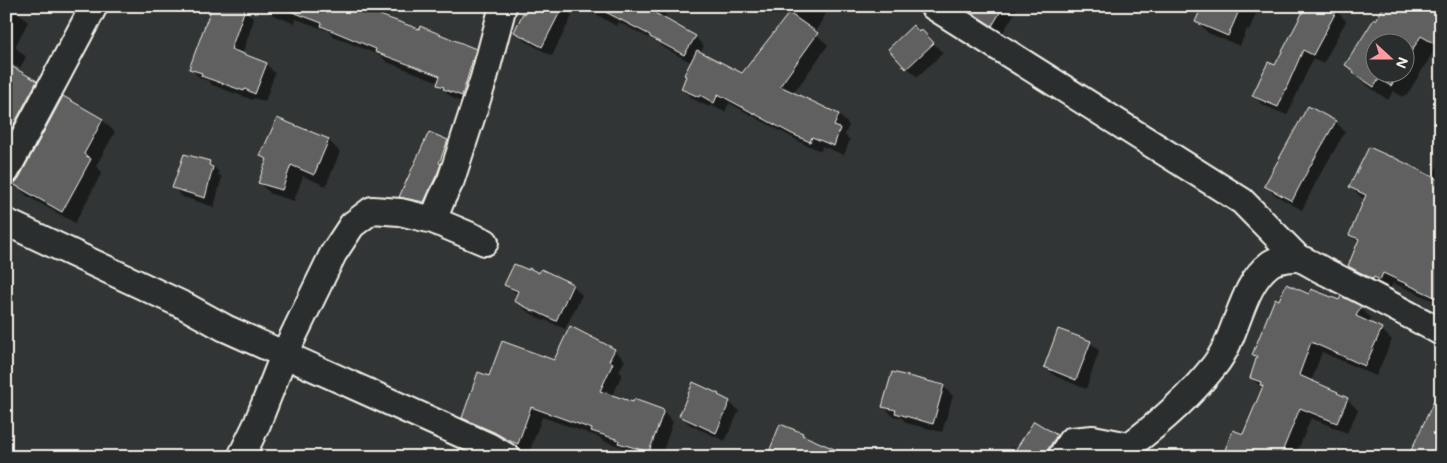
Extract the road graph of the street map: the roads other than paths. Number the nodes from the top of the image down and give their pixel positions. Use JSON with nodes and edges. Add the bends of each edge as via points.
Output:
{"nodes":[{"id":1,"x":94,"y":6,"type":"edge"},
{"id":2,"x":503,"y":6,"type":"edge"},
{"id":3,"x":932,"y":6,"type":"edge"},
{"id":4,"x":6,"y":171,"type":"edge"},
{"id":5,"x":434,"y":220,"type":"junction"},
{"id":6,"x":6,"y":222,"type":"edge"},
{"id":7,"x":485,"y":242,"type":"dead end"},
{"id":8,"x":1298,"y":258,"type":"junction"},
{"id":9,"x":1441,"y":332,"type":"edge"},
{"id":10,"x":284,"y":355,"type":"junction"},
{"id":11,"x":241,"y":457,"type":"edge"},
{"id":12,"x":507,"y":457,"type":"edge"},
{"id":13,"x":1061,"y":457,"type":"edge"}],
"edges":[{"from":1,"to":4,"type":"street"},
{"from":2,"to":5,"type":"street","via":[[484,78],[451,180]]},
{"from":3,"to":8,"type":"street","via":[[1242,202]]},
{"from":5,"to":7,"type":"street"},
{"from":5,"to":10,"type":"street","via":[[372,210],[352,225],[333,254]]},
{"from":6,"to":10,"type":"street"},
{"from":8,"to":9,"type":"street"},
{"from":8,"to":13,"type":"street","via":[[1271,263],[1255,280],[1230,340],[1215,365],[1152,429],[1129,446],[1093,440],[1071,441]]},
{"from":10,"to":11,"type":"street"},
{"from":10,"to":12,"type":"street"}]}
